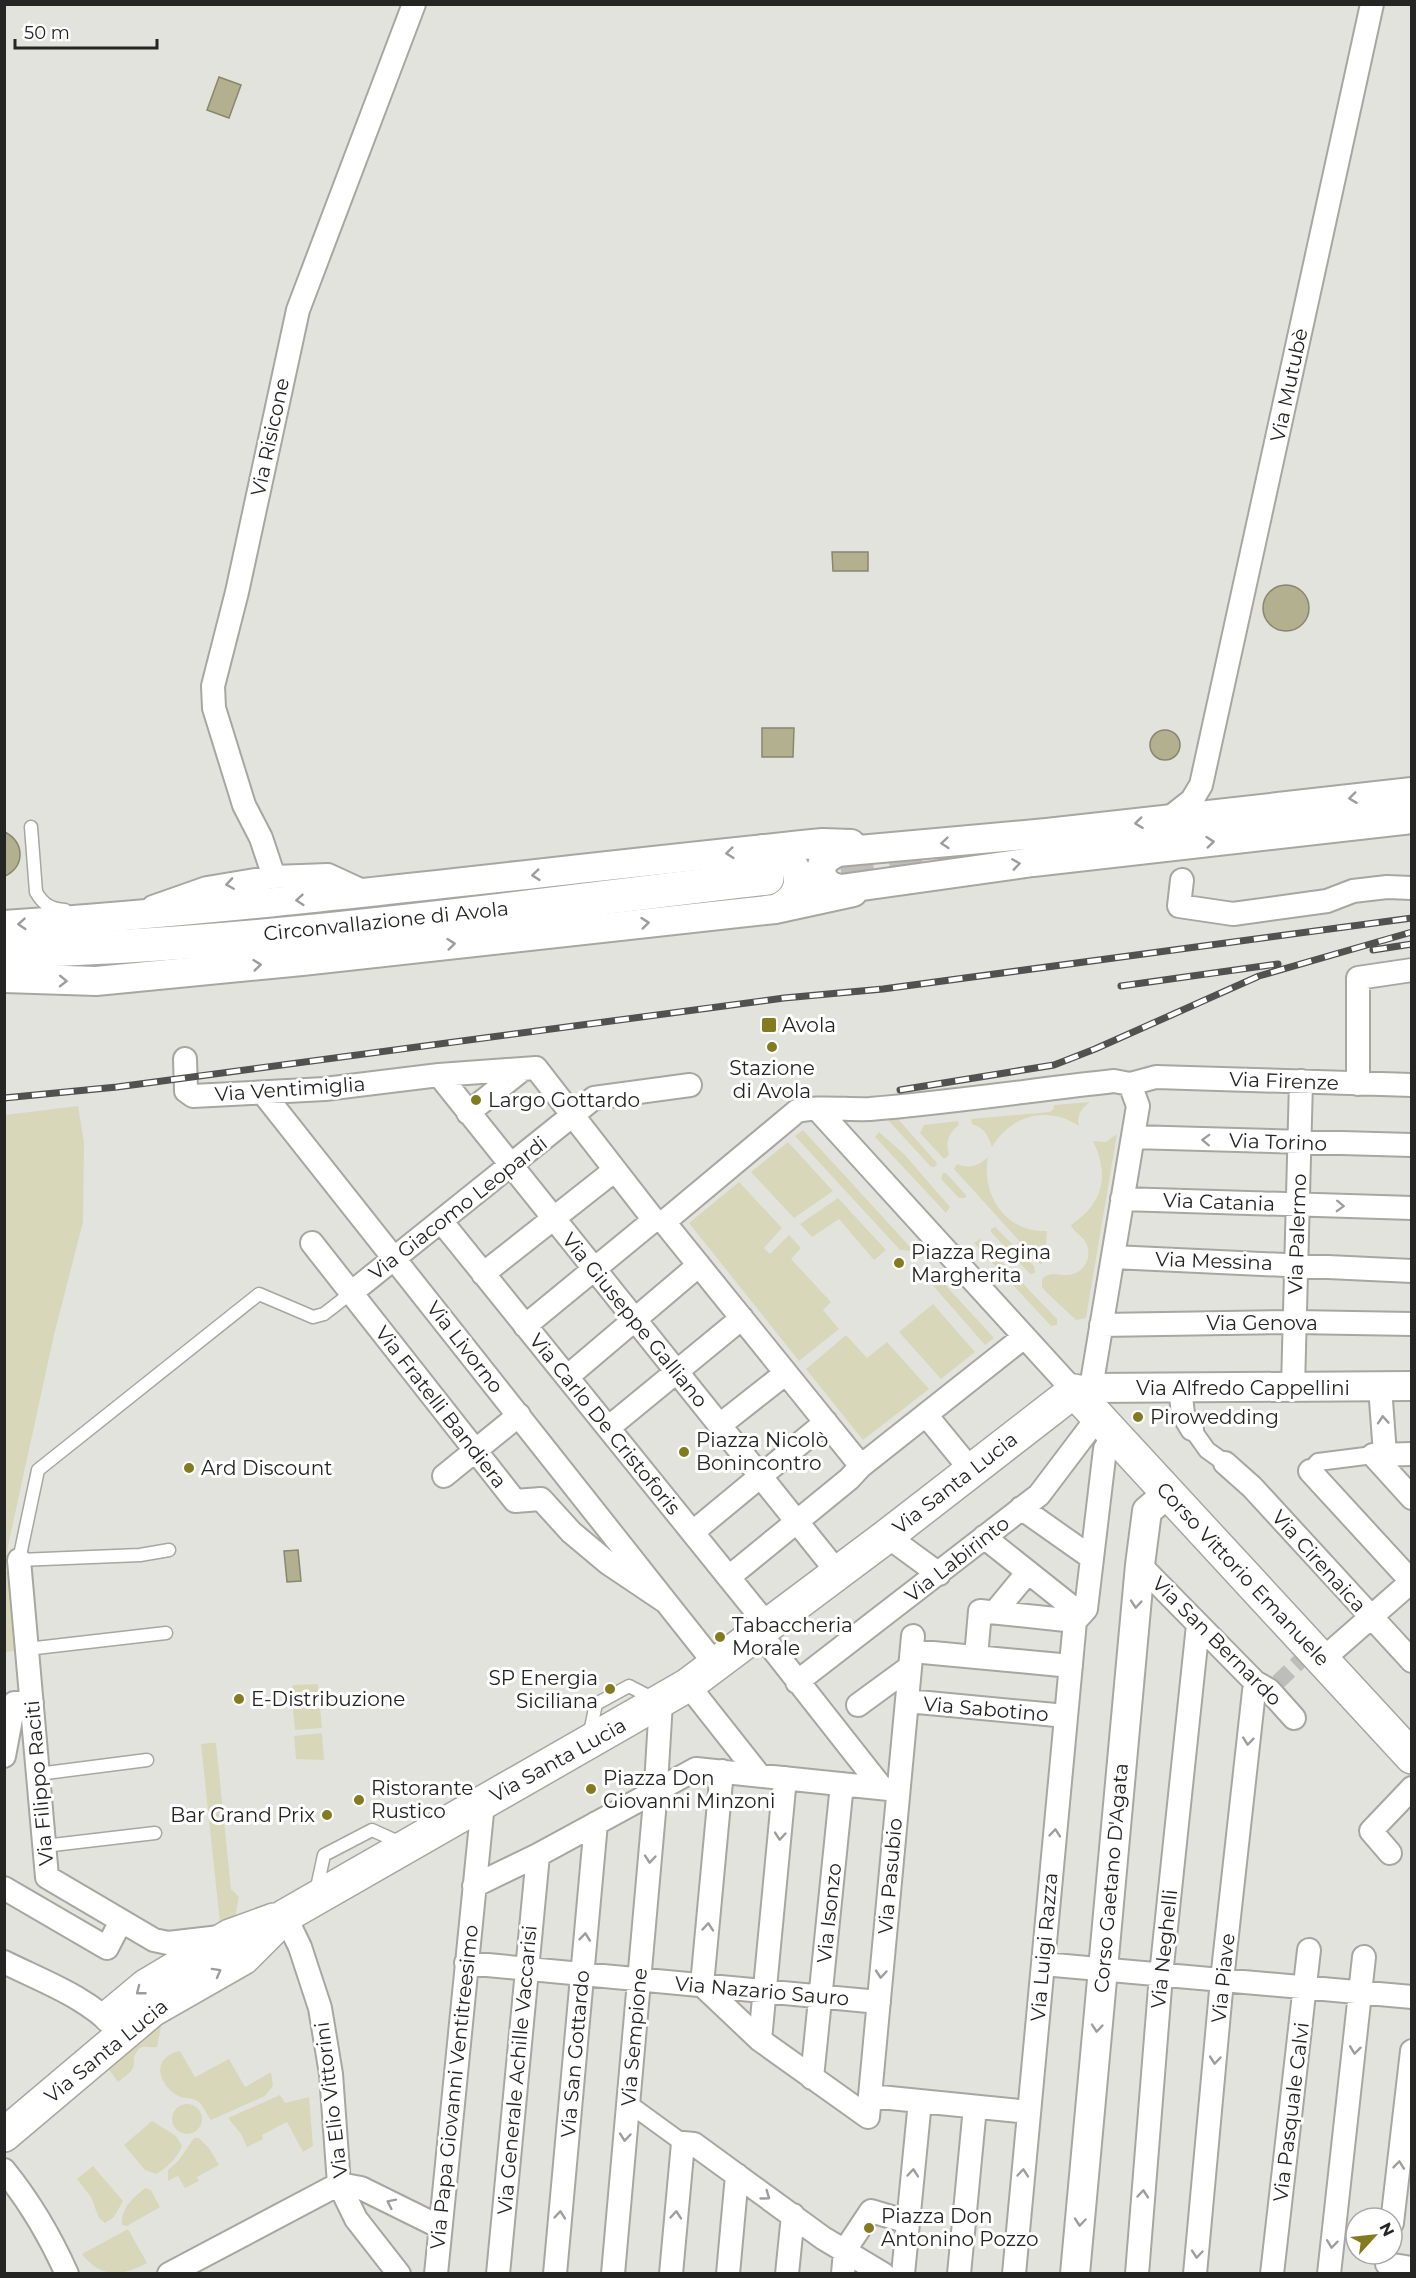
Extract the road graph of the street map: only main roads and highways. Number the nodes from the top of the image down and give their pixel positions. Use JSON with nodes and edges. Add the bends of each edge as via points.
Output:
{"nodes":[{"id":1,"x":764,"y":864,"type":"tunnel mouth"},
{"id":2,"x":4,"y":951,"type":"edge"},
{"id":3,"x":1094,"y":1407,"type":"joint"},
{"id":4,"x":1412,"y":1757,"type":"edge"},
{"id":5,"x":285,"y":1916,"type":"junction"},
{"id":6,"x":179,"y":1981,"type":"junction"},
{"id":7,"x":114,"y":2026,"type":"junction"},
{"id":8,"x":4,"y":2106,"type":"edge"},
{"id":9,"x":4,"y":2135,"type":"edge"}],
"edges":[{"from":1,"to":2,"type":"main road","name":"Circonvallazione di Avola","via":[[304,932],[70,950]]},
{"from":3,"to":4,"type":"main road","name":"Corso Vittorio Emanuele","via":[[1312,1656]]},
{"from":3,"to":5,"type":"main road","name":"Via Santa Lucia","via":[[971,1470],[716,1665],[661,1702]]},
{"from":5,"to":6,"type":"main road","via":[[231,1936]]},
{"from":6,"to":5,"type":"main road","name":"Via Santa Lucia","one_way":true,"via":[[243,1958]]},
{"from":6,"to":7,"type":"main road","via":[[146,1986]]},
{"from":7,"to":8,"type":"main road"},
{"from":7,"to":9,"type":"main road","name":"Via Santa Lucia"}]}
